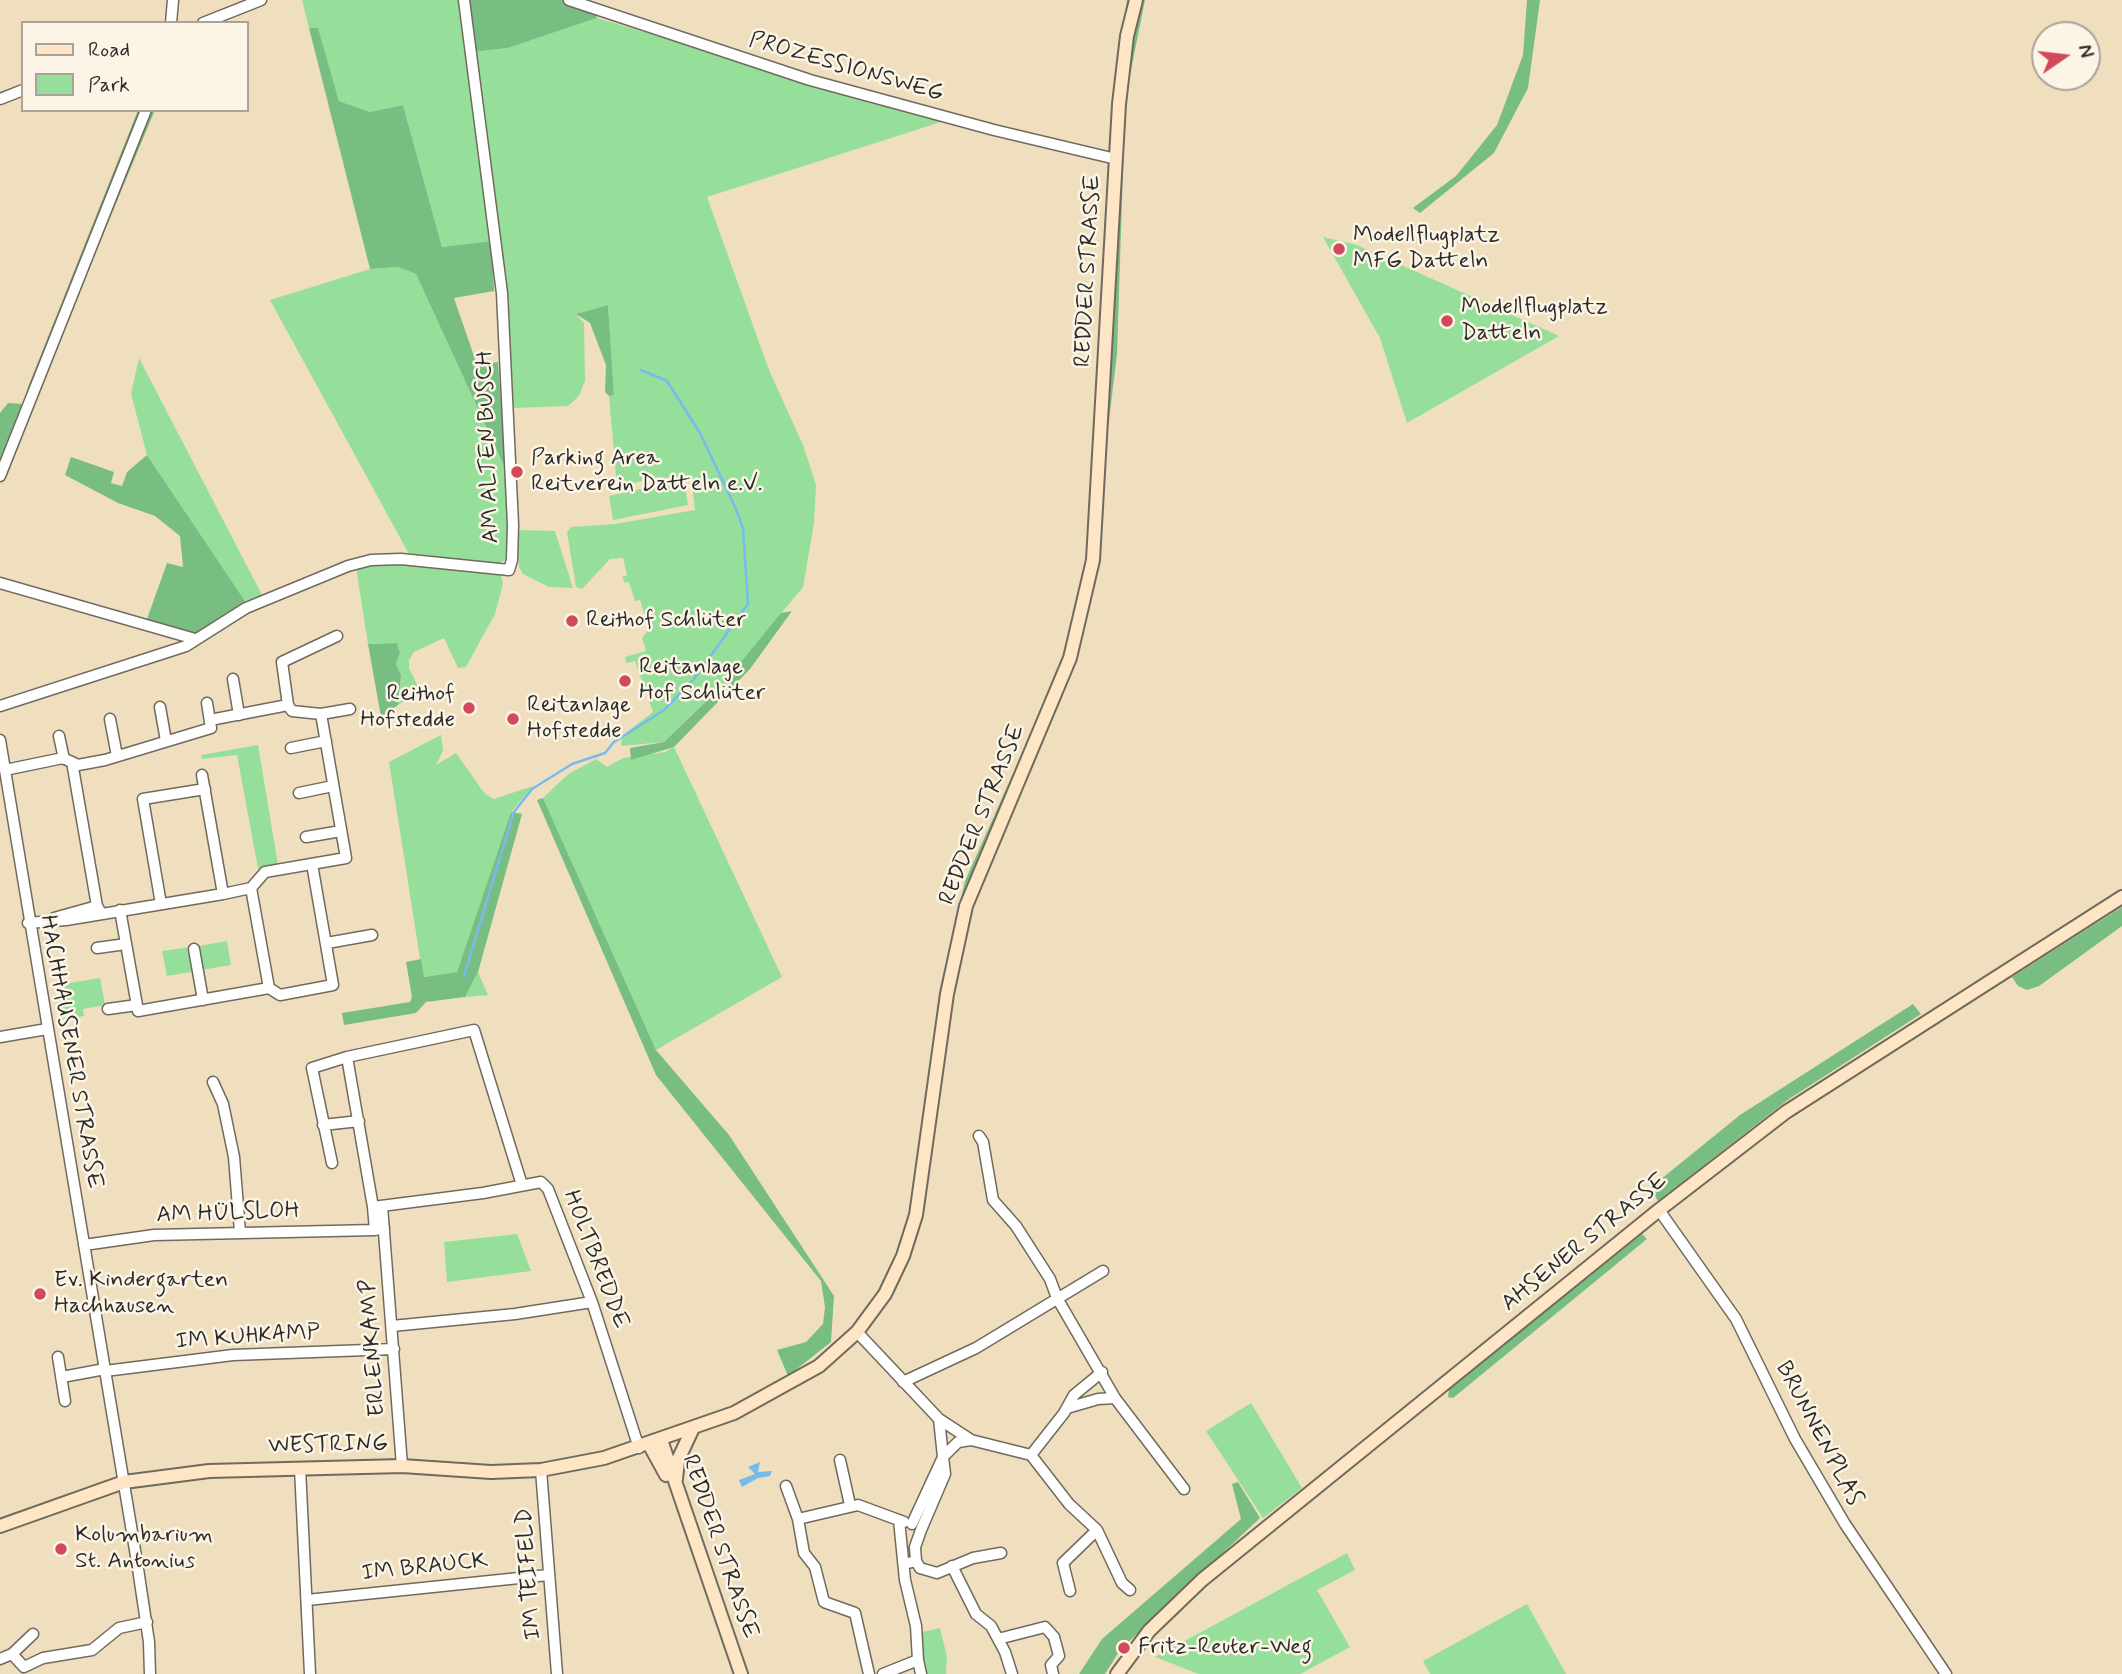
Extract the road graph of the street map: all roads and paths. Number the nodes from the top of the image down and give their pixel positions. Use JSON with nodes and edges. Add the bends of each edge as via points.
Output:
{"nodes":[{"id":1,"x":173,"y":0,"type":"edge"},
{"id":2,"x":261,"y":0,"type":"edge"},
{"id":3,"x":464,"y":0,"type":"edge"},
{"id":4,"x":569,"y":0,"type":"edge"},
{"id":5,"x":1136,"y":0,"type":"edge"},
{"id":6,"x":171,"y":21,"type":"edge"},
{"id":7,"x":208,"y":21,"type":"edge"},
{"id":8,"x":21,"y":91,"type":"edge"},
{"id":9,"x":0,"y":99,"type":"edge"},
{"id":10,"x":145,"y":112,"type":"edge"},
{"id":11,"x":1116,"y":159,"type":"junction"},
{"id":12,"x":0,"y":476,"type":"edge"},
{"id":13,"x":0,"y":583,"type":"edge"},
{"id":14,"x":337,"y":636,"type":"dead end"},
{"id":15,"x":195,"y":639,"type":"junction"},
{"id":16,"x":233,"y":679,"type":"dead end"},
{"id":17,"x":207,"y":703,"type":"dead end"},
{"id":18,"x":288,"y":705,"type":"junction"},
{"id":19,"x":0,"y":706,"type":"edge"},
{"id":20,"x":160,"y":706,"type":"dead end"},
{"id":21,"x":350,"y":709,"type":"dead end"},
{"id":22,"x":321,"y":714,"type":"junction"},
{"id":23,"x":239,"y":715,"type":"junction"},
{"id":24,"x":110,"y":719,"type":"dead end"},
{"id":25,"x":209,"y":720,"type":"junction"},
{"id":26,"x":59,"y":736,"type":"dead end"},
{"id":27,"x":0,"y":740,"type":"edge"},
{"id":28,"x":166,"y":741,"type":"junction"},
{"id":29,"x":326,"y":741,"type":"junction"},
{"id":30,"x":291,"y":748,"type":"dead end"},
{"id":31,"x":117,"y":756,"type":"junction"},
{"id":32,"x":68,"y":760,"type":"junction"},
{"id":33,"x":5,"y":770,"type":"junction"},
{"id":34,"x":202,"y":775,"type":"dead end"},
{"id":35,"x":333,"y":786,"type":"junction"},
{"id":36,"x":205,"y":789,"type":"junction"},
{"id":37,"x":299,"y":793,"type":"dead end"},
{"id":38,"x":341,"y":831,"type":"junction"},
{"id":39,"x":306,"y":837,"type":"dead end"},
{"id":40,"x":313,"y":864,"type":"junction"},
{"id":41,"x":251,"y":888,"type":"junction"},
{"id":42,"x":223,"y":894,"type":"junction"},
{"id":43,"x":2122,"y":897,"type":"edge"},
{"id":44,"x":161,"y":904,"type":"junction"},
{"id":45,"x":99,"y":910,"type":"junction"},
{"id":46,"x":120,"y":910,"type":"junction"},
{"id":47,"x":28,"y":923,"type":"junction"},
{"id":48,"x":372,"y":934,"type":"dead end"},
{"id":49,"x":327,"y":943,"type":"junction"},
{"id":50,"x":126,"y":944,"type":"junction"},
{"id":51,"x":97,"y":948,"type":"dead end"},
{"id":52,"x":194,"y":949,"type":"dead end"},
{"id":53,"x":268,"y":988,"type":"junction"},
{"id":54,"x":203,"y":1000,"type":"junction"},
{"id":55,"x":136,"y":1004,"type":"junction"},
{"id":56,"x":108,"y":1009,"type":"dead end"},
{"id":57,"x":47,"y":1029,"type":"junction"},
{"id":58,"x":0,"y":1037,"type":"edge"},
{"id":59,"x":347,"y":1057,"type":"junction"},
{"id":60,"x":213,"y":1082,"type":"dead end"},
{"id":61,"x":359,"y":1121,"type":"junction"},
{"id":62,"x":323,"y":1125,"type":"junction"},
{"id":63,"x":979,"y":1136,"type":"dead end"},
{"id":64,"x":331,"y":1163,"type":"dead end"},
{"id":65,"x":522,"y":1185,"type":"junction"},
{"id":66,"x":377,"y":1206,"type":"junction"},
{"id":67,"x":1659,"y":1210,"type":"junction"},
{"id":68,"x":379,"y":1229,"type":"junction"},
{"id":69,"x":240,"y":1232,"type":"junction"},
{"id":70,"x":84,"y":1245,"type":"junction"},
{"id":71,"x":1103,"y":1271,"type":"dead end"},
{"id":72,"x":1057,"y":1298,"type":"junction"},
{"id":73,"x":592,"y":1302,"type":"junction"},
{"id":74,"x":392,"y":1326,"type":"junction"},
{"id":75,"x":857,"y":1332,"type":"junction"},
{"id":76,"x":394,"y":1349,"type":"junction"},
{"id":77,"x":58,"y":1357,"type":"dead end"},
{"id":78,"x":105,"y":1370,"type":"junction"},
{"id":79,"x":1102,"y":1372,"type":"junction"},
{"id":80,"x":62,"y":1377,"type":"junction"},
{"id":81,"x":903,"y":1381,"type":"junction"},
{"id":82,"x":1115,"y":1398,"type":"junction"},
{"id":83,"x":65,"y":1401,"type":"dead end"},
{"id":84,"x":1067,"y":1408,"type":"junction"},
{"id":85,"x":939,"y":1419,"type":"junction"},
{"id":86,"x":693,"y":1428,"type":"junction"},
{"id":87,"x":971,"y":1440,"type":"junction"},
{"id":88,"x":650,"y":1444,"type":"junction"},
{"id":89,"x":1031,"y":1455,"type":"junction"},
{"id":90,"x":943,"y":1457,"type":"junction"},
{"id":91,"x":840,"y":1460,"type":"dead end"},
{"id":92,"x":402,"y":1465,"type":"junction"},
{"id":93,"x":300,"y":1468,"type":"junction"},
{"id":94,"x":541,"y":1470,"type":"junction"},
{"id":95,"x":124,"y":1482,"type":"junction"},
{"id":96,"x":786,"y":1486,"type":"dead end"},
{"id":97,"x":1184,"y":1489,"type":"dead end"},
{"id":98,"x":676,"y":1490,"type":"junction"},
{"id":99,"x":850,"y":1505,"type":"junction"},
{"id":100,"x":798,"y":1519,"type":"junction"},
{"id":101,"x":899,"y":1520,"type":"junction"},
{"id":102,"x":0,"y":1526,"type":"edge"},
{"id":103,"x":916,"y":1527,"type":"junction"},
{"id":104,"x":1097,"y":1530,"type":"junction"},
{"id":105,"x":1001,"y":1553,"type":"dead end"},
{"id":106,"x":916,"y":1561,"type":"junction"},
{"id":107,"x":904,"y":1564,"type":"junction"},
{"id":108,"x":952,"y":1566,"type":"junction"},
{"id":109,"x":548,"y":1575,"type":"junction"},
{"id":110,"x":1129,"y":1590,"type":"dead end"},
{"id":111,"x":1070,"y":1591,"type":"dead end"},
{"id":112,"x":307,"y":1600,"type":"junction"},
{"id":113,"x":147,"y":1622,"type":"junction"},
{"id":114,"x":33,"y":1634,"type":"dead end"},
{"id":115,"x":998,"y":1639,"type":"junction"},
{"id":116,"x":12,"y":1654,"type":"junction"},
{"id":117,"x":0,"y":1659,"type":"edge"},
{"id":118,"x":918,"y":1660,"type":"junction"},
{"id":119,"x":25,"y":1670,"type":"edge"},
{"id":120,"x":150,"y":1674,"type":"edge"},
{"id":121,"x":310,"y":1674,"type":"edge"},
{"id":122,"x":557,"y":1674,"type":"edge"},
{"id":123,"x":741,"y":1674,"type":"edge"},
{"id":124,"x":869,"y":1674,"type":"edge"},
{"id":125,"x":883,"y":1674,"type":"edge"},
{"id":126,"x":921,"y":1674,"type":"edge"},
{"id":127,"x":1012,"y":1674,"type":"edge"},
{"id":128,"x":1054,"y":1674,"type":"edge"},
{"id":129,"x":1116,"y":1674,"type":"edge"},
{"id":130,"x":1946,"y":1674,"type":"edge"}],
"edges":[{"from":1,"to":6,"type":"street"},
{"from":2,"to":7,"type":"street"},
{"from":3,"to":15,"type":"street","name":"AM ALTEN BUSCH","via":[[502,293],[513,525],[509,570],[424,560],[371,560],[288,589]]},
{"from":4,"to":11,"type":"street","name":"PROZESSIONSWEG","via":[[810,80]]},
{"from":5,"to":11,"type":"street","name":"REDDER STRASSE","via":[[1127,36]]},
{"from":8,"to":9,"type":"street"},
{"from":10,"to":12,"type":"street"},
{"from":11,"to":75,"type":"street","name":"REDDER STRASSE","via":[[1093,561],[1070,658],[966,906],[947,995],[916,1216],[885,1294]]},
{"from":13,"to":15,"type":"street"},
{"from":14,"to":18,"type":"street","via":[[282,662]]},
{"from":15,"to":19,"type":"street","via":[[186,646]]},
{"from":16,"to":23,"type":"street"},
{"from":17,"to":25,"type":"street"},
{"from":18,"to":22,"type":"street","via":[[292,711]]},
{"from":18,"to":23,"type":"street"},
{"from":20,"to":28,"type":"street"},
{"from":21,"to":22,"type":"street"},
{"from":22,"to":29,"type":"street"},
{"from":23,"to":25,"type":"street"},
{"from":24,"to":31,"type":"street"},
{"from":25,"to":28,"type":"street","via":[[211,728]]},
{"from":26,"to":32,"type":"street"},
{"from":27,"to":33,"type":"street","name":"HACHHAUSENER STRASSE"},
{"from":28,"to":31,"type":"street"},
{"from":29,"to":30,"type":"street"},
{"from":29,"to":35,"type":"street"},
{"from":31,"to":32,"type":"street","via":[[78,765]]},
{"from":32,"to":33,"type":"street"},
{"from":32,"to":45,"type":"street"},
{"from":33,"to":47,"type":"street","name":"HACHHAUSENER STRASSE"},
{"from":34,"to":36,"type":"street"},
{"from":35,"to":37,"type":"street"},
{"from":35,"to":38,"type":"street"},
{"from":36,"to":42,"type":"street"},
{"from":36,"to":44,"type":"street","via":[[143,799]]},
{"from":38,"to":39,"type":"street"},
{"from":38,"to":40,"type":"street","via":[[345,858]]},
{"from":40,"to":41,"type":"street","via":[[265,872]]},
{"from":40,"to":49,"type":"street"},
{"from":41,"to":42,"type":"street"},
{"from":41,"to":53,"type":"street"},
{"from":42,"to":44,"type":"street"},
{"from":43,"to":67,"type":"street","name":"AHSENER STRASSE","via":[[1786,1112]]},
{"from":44,"to":46,"type":"street"},
{"from":45,"to":46,"type":"street"},
{"from":45,"to":47,"type":"street"},
{"from":46,"to":50,"type":"street"},
{"from":47,"to":57,"type":"street","name":"HACHHAUSENER STRASSE"},
{"from":48,"to":49,"type":"street"},
{"from":49,"to":53,"type":"street","via":[[333,985],[280,995]]},
{"from":50,"to":51,"type":"street"},
{"from":50,"to":55,"type":"street"},
{"from":52,"to":54,"type":"street"},
{"from":53,"to":54,"type":"street"},
{"from":54,"to":55,"type":"street","via":[[138,1011]]},
{"from":55,"to":56,"type":"street"},
{"from":57,"to":58,"type":"street"},
{"from":57,"to":70,"type":"street","name":"HACHHAUSENER STRASSE"},
{"from":59,"to":61,"type":"street","name":"ERLENKAMP"},
{"from":59,"to":62,"type":"street","via":[[312,1068]]},
{"from":59,"to":65,"type":"street","via":[[474,1030]]},
{"from":60,"to":69,"type":"street","via":[[223,1104],[234,1157]]},
{"from":61,"to":62,"type":"street"},
{"from":61,"to":66,"type":"street","name":"ERLENKAMP"},
{"from":62,"to":64,"type":"street"},
{"from":63,"to":72,"type":"street","via":[[993,1200],[1051,1279]]},
{"from":65,"to":66,"type":"street"},
{"from":65,"to":73,"type":"street","name":"HOLTBREDDE","via":[[541,1182],[548,1189]]},
{"from":66,"to":68,"type":"street","name":"ERLENKAMP"},
{"from":67,"to":129,"type":"street","name":"AHSENER STRASSE","via":[[1202,1580],[1149,1631]]},
{"from":67,"to":130,"type":"street","name":"BRUNNENPLAS","via":[[1736,1319],[1795,1439],[1831,1500]]},
{"from":68,"to":69,"type":"street","name":"AM HÜLSLOH"},
{"from":68,"to":74,"type":"street","name":"ERLENKAMP"},
{"from":69,"to":70,"type":"street","name":"AM HÜLSLOH","via":[[153,1234]]},
{"from":70,"to":78,"type":"street","name":"HACHHAUSENER STRASSE"},
{"from":71,"to":72,"type":"street"},
{"from":72,"to":79,"type":"street"},
{"from":72,"to":81,"type":"street","via":[[976,1348]]},
{"from":73,"to":74,"type":"street"},
{"from":73,"to":88,"type":"street","name":"HOLTBREDDE"},
{"from":74,"to":76,"type":"street","name":"ERLENKAMP"},
{"from":75,"to":81,"type":"street"},
{"from":75,"to":86,"type":"street","name":"REDDER STRASSE","via":[[819,1366],[734,1413]]},
{"from":76,"to":78,"type":"street","name":"IM KUHKAMP","via":[[233,1355]]},
{"from":76,"to":92,"type":"street","name":"ERLENKAMP"},
{"from":77,"to":80,"type":"street"},
{"from":78,"to":80,"type":"street"},
{"from":78,"to":95,"type":"street","name":"HACHHAUSENER STRASSE"},
{"from":79,"to":82,"type":"street"},
{"from":79,"to":84,"type":"street","via":[[1074,1395]]},
{"from":80,"to":83,"type":"street"},
{"from":81,"to":85,"type":"street"},
{"from":82,"to":84,"type":"street"},
{"from":82,"to":97,"type":"street"},
{"from":84,"to":89,"type":"street"},
{"from":85,"to":87,"type":"street"},
{"from":85,"to":90,"type":"street"},
{"from":86,"to":88,"type":"street","name":"REDDER STRASSE"},
{"from":86,"to":98,"type":"street","via":[[678,1460]]},
{"from":87,"to":89,"type":"street"},
{"from":87,"to":90,"type":"street","via":[[958,1442]]},
{"from":88,"to":94,"type":"street","name":"WESTRING"},
{"from":88,"to":98,"type":"street","name":"REDDER STRASSE"},
{"from":89,"to":104,"type":"street","via":[[1069,1504]]},
{"from":90,"to":103,"type":"street"},
{"from":91,"to":99,"type":"street"},
{"from":92,"to":93,"type":"street","name":"WESTRING"},
{"from":92,"to":94,"type":"street","name":"WESTRING","via":[[491,1472]]},
{"from":93,"to":95,"type":"street","name":"WESTRING","via":[[209,1471]]},
{"from":93,"to":112,"type":"street"},
{"from":94,"to":109,"type":"street","name":"IM TEIFELD"},
{"from":95,"to":102,"type":"street","name":"WESTRING"},
{"from":95,"to":113,"type":"street","name":"HACHHAUSENER STRASSE"},
{"from":96,"to":100,"type":"street"},
{"from":98,"to":123,"type":"street","name":"REDDER STRASSE"},
{"from":99,"to":100,"type":"street"},
{"from":99,"to":101,"type":"street"},
{"from":100,"to":124,"type":"street","via":[[804,1553],[816,1567],[824,1602],[855,1613]]},
{"from":101,"to":103,"type":"street"},
{"from":101,"to":107,"type":"street"},
{"from":103,"to":106,"type":"street"},
{"from":104,"to":110,"type":"street"},
{"from":104,"to":111,"type":"street","via":[[1063,1563]]},
{"from":105,"to":108,"type":"street"},
{"from":106,"to":107,"type":"street"},
{"from":106,"to":108,"type":"street","via":[[920,1569],[937,1573]]},
{"from":107,"to":118,"type":"street"},
{"from":108,"to":115,"type":"street","via":[[976,1614]]},
{"from":109,"to":112,"type":"street","name":"IM BRAUCK"},
{"from":109,"to":122,"type":"street","name":"IM TEIFELD"},
{"from":112,"to":121,"type":"street"},
{"from":113,"to":119,"type":"street","via":[[119,1628],[92,1650],[43,1658]]},
{"from":113,"to":120,"type":"street","name":"HACHHAUSENER STRASSE"},
{"from":114,"to":116,"type":"street"},
{"from":115,"to":127,"type":"street"},
{"from":115,"to":128,"type":"street","via":[[1045,1627],[1054,1637],[1059,1656],[1051,1665]]},
{"from":116,"to":117,"type":"street"},
{"from":116,"to":119,"type":"street"},
{"from":118,"to":125,"type":"street"},
{"from":118,"to":126,"type":"street"}]}
